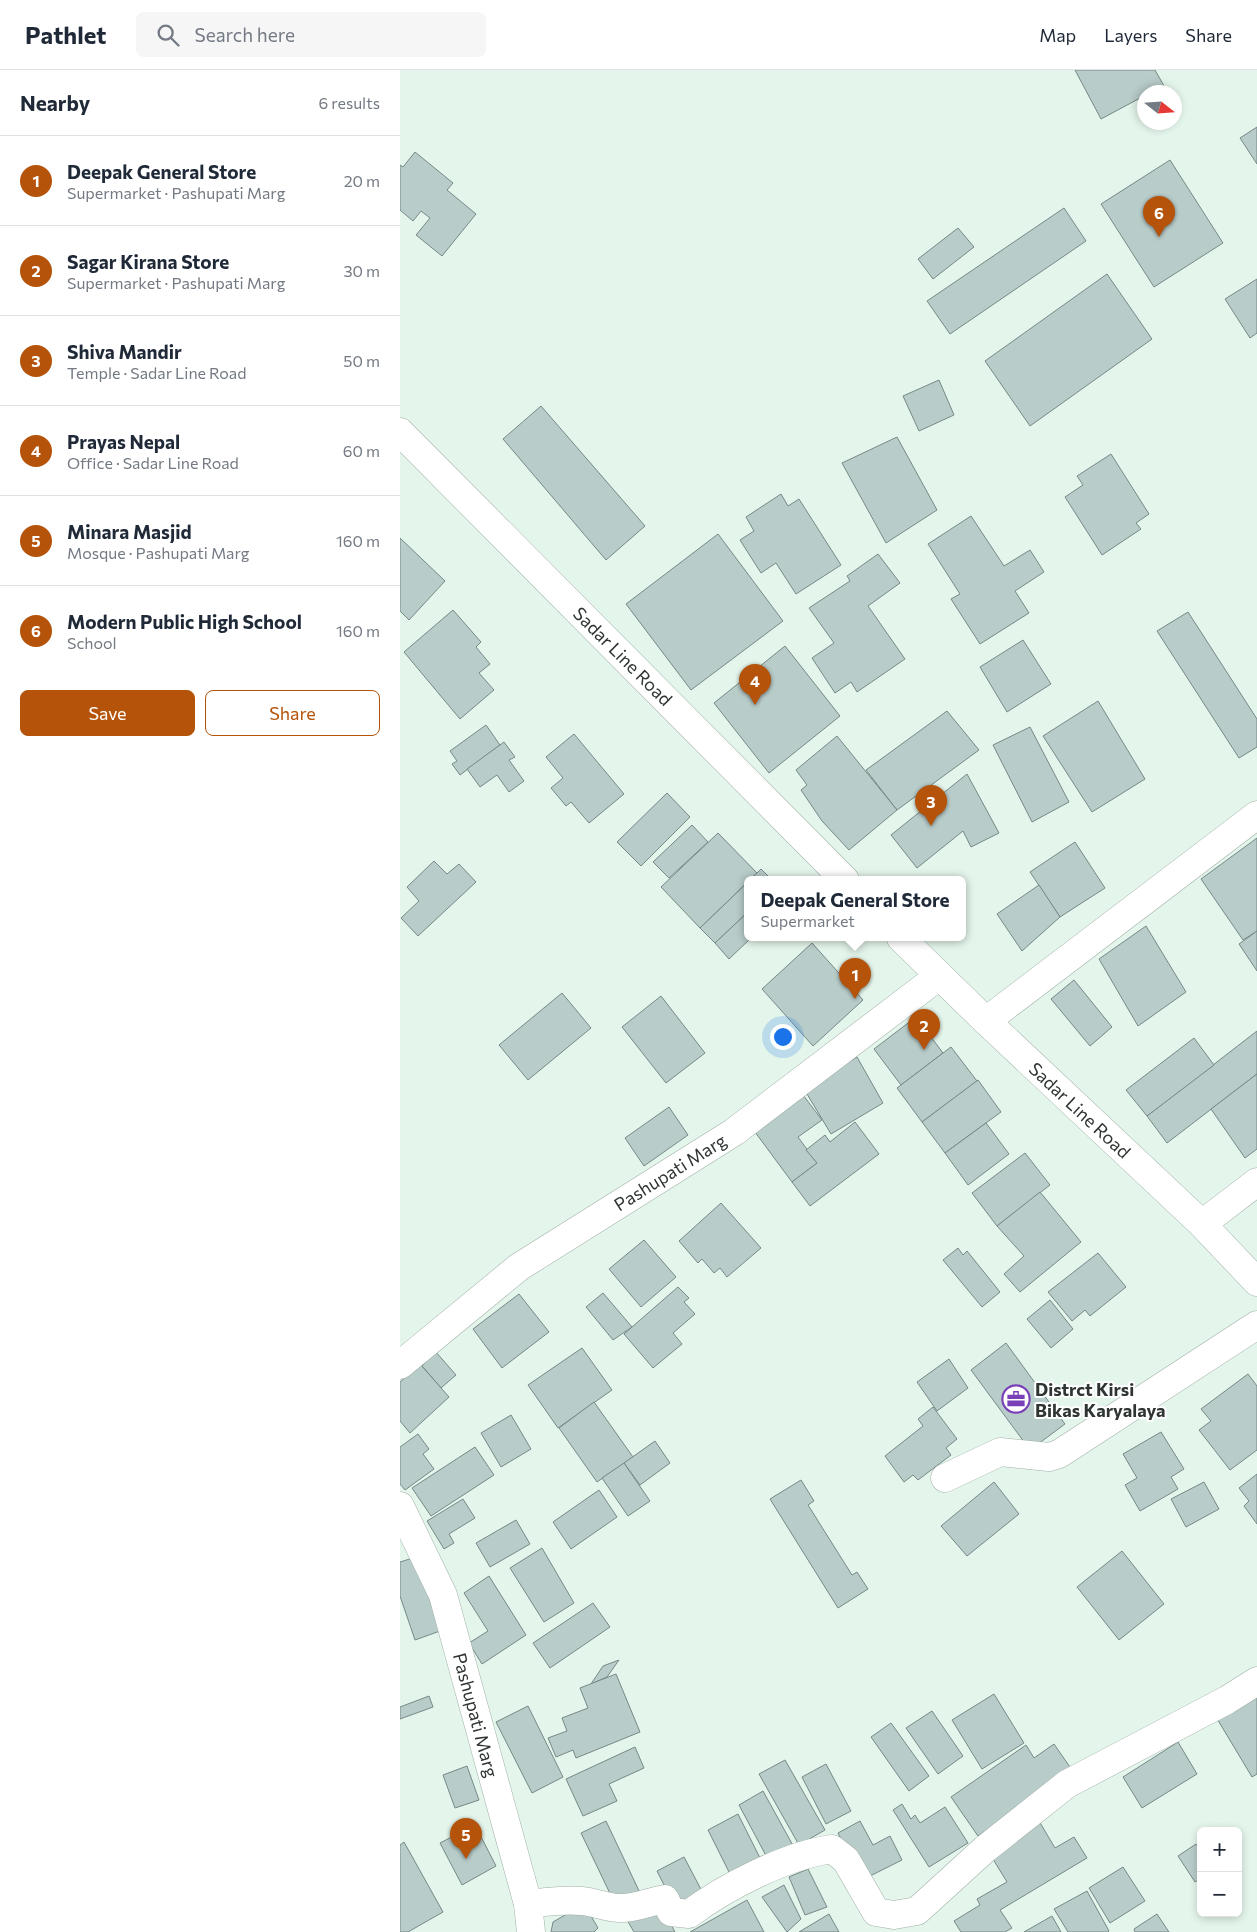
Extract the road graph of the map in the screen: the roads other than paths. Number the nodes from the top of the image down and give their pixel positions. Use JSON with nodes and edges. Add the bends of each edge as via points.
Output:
{"nodes":[{"id":1,"x":400,"y":432,"type":"edge"},
{"id":2,"x":1257,"y":815,"type":"edge"},
{"id":3,"x":841,"y":876,"type":"edge"},
{"id":4,"x":905,"y":941,"type":"edge"},
{"id":5,"x":940,"y":976,"type":"junction"},
{"id":6,"x":986,"y":1021,"type":"junction"},
{"id":7,"x":1257,"y":1182,"type":"edge"},
{"id":8,"x":1202,"y":1224,"type":"junction"},
{"id":9,"x":1257,"y":1282,"type":"edge"},
{"id":10,"x":1257,"y":1325,"type":"edge"},
{"id":11,"x":400,"y":1365,"type":"edge"},
{"id":12,"x":945,"y":1478,"type":"dead end"},
{"id":13,"x":400,"y":1506,"type":"edge"},
{"id":14,"x":1257,"y":1681,"type":"edge"},
{"id":15,"x":528,"y":1904,"type":"junction"},
{"id":16,"x":531,"y":1932,"type":"edge"}],
"edges":[{"from":1,"to":3,"type":"street","name":"Sadar Line Road"},
{"from":2,"to":6,"type":"street"},
{"from":4,"to":5,"type":"street","name":"Sadar Line Road"},
{"from":5,"to":6,"type":"street","name":"Sadar Line Road"},
{"from":5,"to":11,"type":"street","name":"Pashupati Marg","via":[[734,1132],[519,1268]]},
{"from":6,"to":8,"type":"street","name":"Sadar Line Road"},
{"from":7,"to":8,"type":"street"},
{"from":8,"to":9,"type":"street","name":"Sadar Line Road"},
{"from":10,"to":12,"type":"street","via":[[1059,1454],[1000,1452]]},
{"from":13,"to":15,"type":"street","name":"Pashupati Marg","via":[[443,1594]]},
{"from":14,"to":15,"type":"street","via":[[1067,1784],[984,1849],[917,1911],[894,1915],[876,1912],[846,1860],[832,1849],[817,1851],[756,1875],[688,1914],[671,1912],[665,1899],[622,1909],[584,1900]]},
{"from":15,"to":16,"type":"street","name":"Pashupati Marg"}]}
